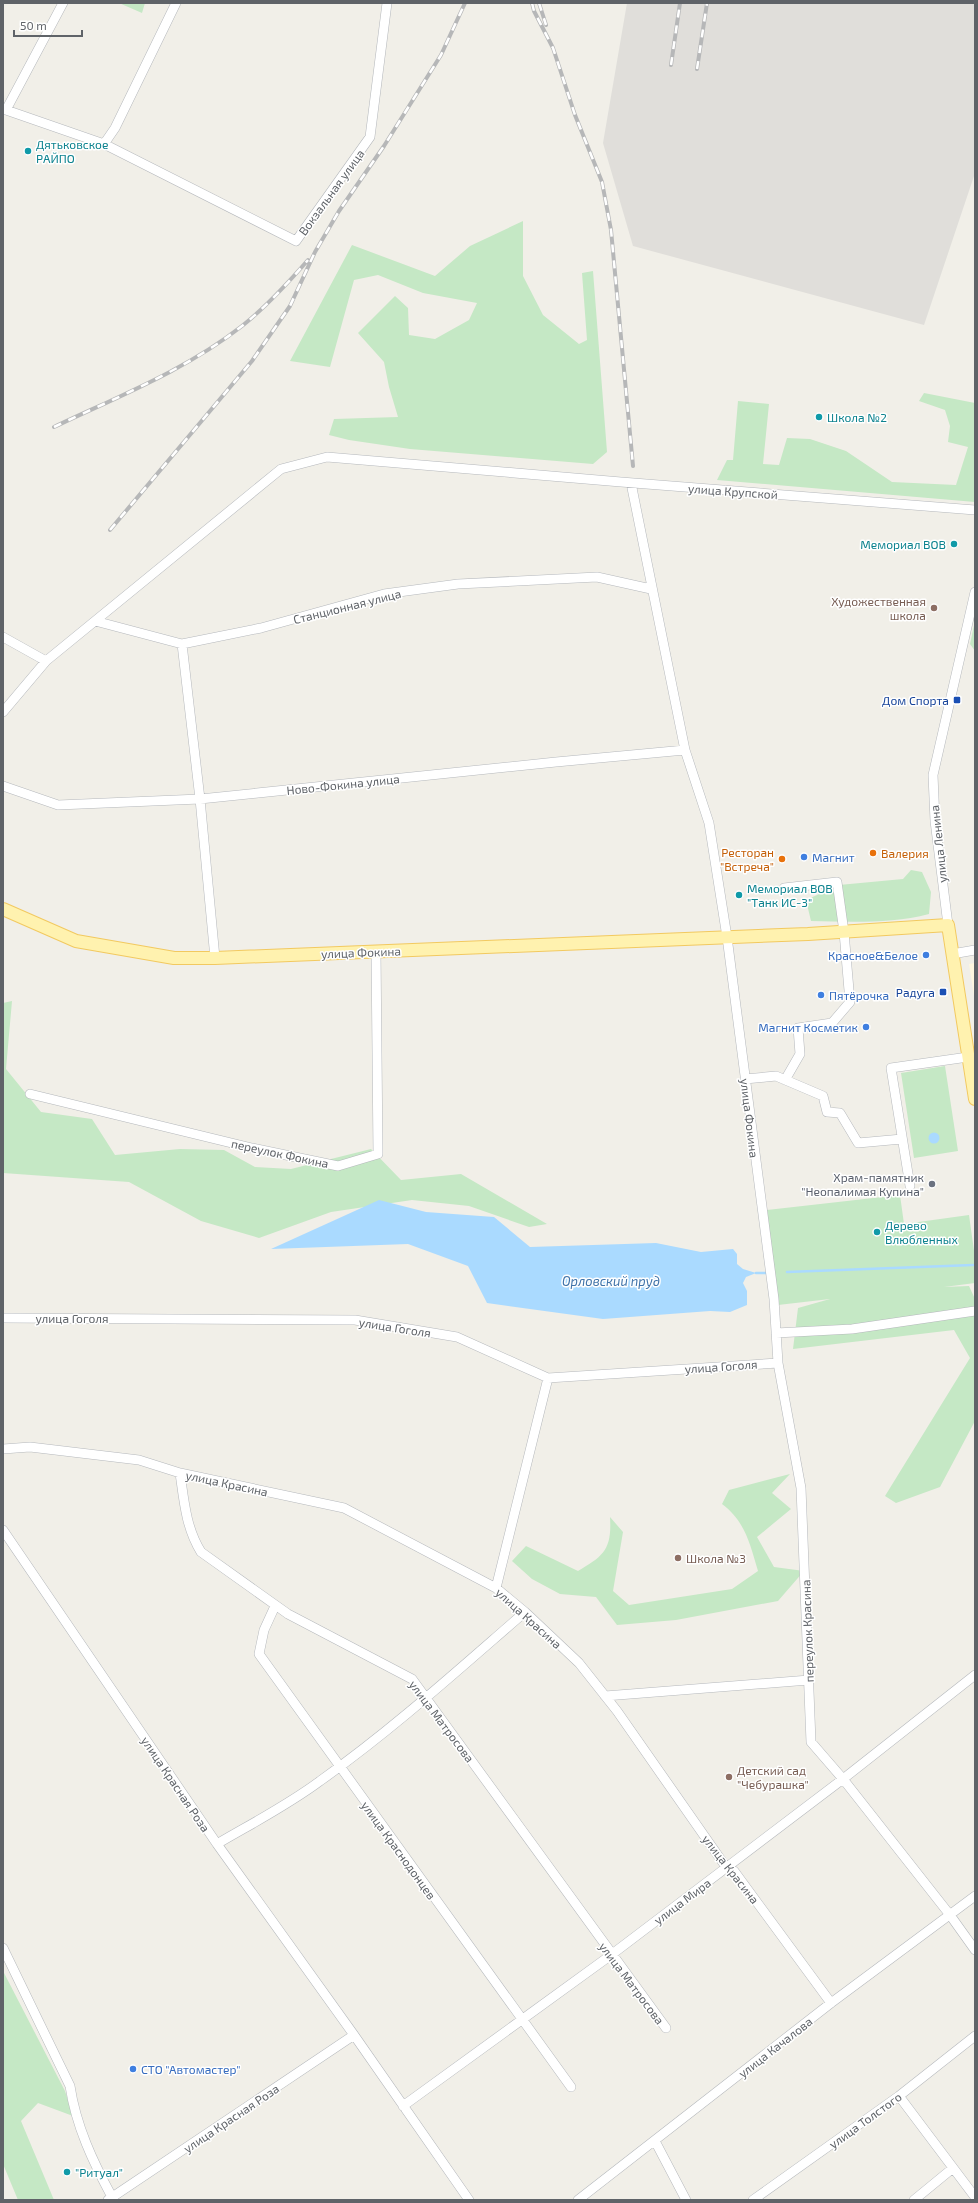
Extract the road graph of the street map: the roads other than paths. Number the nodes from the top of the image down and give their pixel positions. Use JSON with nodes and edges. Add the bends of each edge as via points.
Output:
{"nodes":[{"id":1,"x":62,"y":3,"type":"edge"},
{"id":2,"x":176,"y":3,"type":"edge"},
{"id":3,"x":387,"y":3,"type":"edge"},
{"id":4,"x":4,"y":113,"type":"edge"},
{"id":5,"x":104,"y":144,"type":"junction"},
{"id":6,"x":631,"y":483,"type":"junction"},
{"id":7,"x":975,"y":510,"type":"edge"},
{"id":8,"x":651,"y":589,"type":"junction"},
{"id":9,"x":975,"y":592,"type":"edge"},
{"id":10,"x":95,"y":621,"type":"junction"},
{"id":11,"x":3,"y":636,"type":"edge"},
{"id":12,"x":182,"y":644,"type":"junction"},
{"id":13,"x":46,"y":662,"type":"junction"},
{"id":14,"x":3,"y":712,"type":"edge"},
{"id":15,"x":685,"y":750,"type":"junction"},
{"id":16,"x":3,"y":786,"type":"edge"},
{"id":17,"x":200,"y":799,"type":"junction"},
{"id":18,"x":784,"y":888,"type":"dead end"},
{"id":19,"x":3,"y":909,"type":"edge"},
{"id":20,"x":948,"y":926,"type":"junction"},
{"id":21,"x":844,"y":932,"type":"junction"},
{"id":22,"x":727,"y":937,"type":"junction"},
{"id":23,"x":975,"y":950,"type":"edge"},
{"id":24,"x":376,"y":951,"type":"junction"},
{"id":25,"x":952,"y":954,"type":"junction"},
{"id":26,"x":215,"y":958,"type":"junction"},
{"id":27,"x":971,"y":1062,"type":"edge"},
{"id":28,"x":745,"y":1079,"type":"junction"},
{"id":29,"x":785,"y":1080,"type":"junction"},
{"id":30,"x":30,"y":1094,"type":"dead end"},
{"id":31,"x":975,"y":1100,"type":"edge"},
{"id":32,"x":902,"y":1139,"type":"junction"},
{"id":33,"x":910,"y":1186,"type":"dead end"},
{"id":34,"x":774,"y":1299,"type":"joint"},
{"id":35,"x":975,"y":1311,"type":"edge"},
{"id":36,"x":3,"y":1318,"type":"edge"},
{"id":37,"x":776,"y":1333,"type":"junction"},
{"id":38,"x":778,"y":1363,"type":"junction"},
{"id":39,"x":548,"y":1378,"type":"junction"},
{"id":40,"x":3,"y":1449,"type":"edge"},
{"id":41,"x":180,"y":1473,"type":"junction"},
{"id":42,"x":3,"y":1530,"type":"edge"},
{"id":43,"x":496,"y":1588,"type":"junction"},
{"id":44,"x":275,"y":1606,"type":"junction"},
{"id":45,"x":525,"y":1612,"type":"junction"},
{"id":46,"x":975,"y":1675,"type":"edge"},
{"id":47,"x":810,"y":1680,"type":"junction"},
{"id":48,"x":605,"y":1696,"type":"junction"},
{"id":49,"x":426,"y":1697,"type":"junction"},
{"id":50,"x":340,"y":1766,"type":"junction"},
{"id":51,"x":843,"y":1779,"type":"junction"},
{"id":52,"x":217,"y":1844,"type":"junction"},
{"id":53,"x":726,"y":1867,"type":"junction"},
{"id":54,"x":975,"y":1896,"type":"edge"},
{"id":55,"x":950,"y":1915,"type":"junction"},
{"id":56,"x":3,"y":1948,"type":"edge"},
{"id":57,"x":975,"y":1950,"type":"edge"},
{"id":58,"x":611,"y":1955,"type":"junction"},
{"id":59,"x":831,"y":2003,"type":"junction"},
{"id":60,"x":521,"y":2020,"type":"junction"},
{"id":61,"x":666,"y":2028,"type":"dead end"},
{"id":62,"x":354,"y":2035,"type":"junction"},
{"id":63,"x":975,"y":2036,"type":"edge"},
{"id":64,"x":571,"y":2087,"type":"dead end"},
{"id":65,"x":900,"y":2096,"type":"junction"},
{"id":66,"x":403,"y":2106,"type":"junction"},
{"id":67,"x":655,"y":2141,"type":"junction"},
{"id":68,"x":953,"y":2168,"type":"junction"},
{"id":69,"x":975,"y":2197,"type":"edge"},
{"id":70,"x":110,"y":2199,"type":"edge"},
{"id":71,"x":469,"y":2200,"type":"edge"},
{"id":72,"x":578,"y":2200,"type":"edge"},
{"id":73,"x":686,"y":2200,"type":"edge"},
{"id":74,"x":753,"y":2200,"type":"edge"},
{"id":75,"x":914,"y":2200,"type":"edge"}],
"edges":[{"from":1,"to":4,"type":"street","name":"Вокзальная улица"},
{"from":2,"to":5,"type":"street","via":[[115,128]]},
{"from":3,"to":5,"type":"street","name":"Вокзальная улица","via":[[370,137],[296,240]]},
{"from":4,"to":5,"type":"street","name":"Вокзальная улица"},
{"from":6,"to":7,"type":"street","name":"улица Крупской"},
{"from":6,"to":8,"type":"street"},
{"from":6,"to":10,"type":"street","name":"улица Крупской","via":[[327,456],[281,469]]},
{"from":8,"to":12,"type":"street","name":"Станционная улица","via":[[597,577],[458,584],[384,594],[261,628]]},
{"from":8,"to":15,"type":"street"},
{"from":9,"to":20,"type":"street","name":"улица Ленина","via":[[933,775],[935,821]]},
{"from":10,"to":12,"type":"street","name":"Станционная улица"},
{"from":10,"to":13,"type":"street"},
{"from":11,"to":13,"type":"street"},
{"from":12,"to":17,"type":"street"},
{"from":13,"to":14,"type":"street"},
{"from":15,"to":17,"type":"street","name":"Ново-Фокина улица"},
{"from":15,"to":22,"type":"street","via":[[709,823]]},
{"from":16,"to":17,"type":"street","name":"Ново-Фокина улица","via":[[58,804]]},
{"from":17,"to":26,"type":"street"},
{"from":18,"to":21,"type":"street","via":[[837,882]]},
{"from":19,"to":26,"type":"main road","name":"улица Фокина","via":[[76,941],[174,958]]},
{"from":20,"to":21,"type":"main road","name":"улица Фокина"},
{"from":20,"to":25,"type":"main road","name":"улица Ленина"},
{"from":21,"to":22,"type":"main road","name":"улица Фокина"},
{"from":21,"to":29,"type":"street","via":[[850,1002],[832,1022],[798,1028],[800,1054]]},
{"from":22,"to":24,"type":"main road","name":"улица Фокина"},
{"from":22,"to":28,"type":"street","name":"улица Фокина"},
{"from":23,"to":25,"type":"street"},
{"from":24,"to":26,"type":"main road","name":"улица Фокина"},
{"from":24,"to":30,"type":"street","name":"переулок Фокина","via":[[378,1154],[338,1166],[252,1148]]},
{"from":25,"to":27,"type":"main road","name":"улица Ленина"},
{"from":27,"to":31,"type":"main road","name":"улица Ленина"},
{"from":27,"to":32,"type":"street","via":[[891,1068]]},
{"from":28,"to":29,"type":"street","via":[[776,1076]]},
{"from":28,"to":34,"type":"street","name":"улица Фокина"},
{"from":29,"to":32,"type":"street","via":[[823,1096],[827,1112],[840,1113],[858,1142]]},
{"from":32,"to":33,"type":"street"},
{"from":34,"to":37,"type":"street","name":"переулок Красина"},
{"from":35,"to":37,"type":"street","via":[[852,1329]]},
{"from":36,"to":39,"type":"street","name":"улица Гоголя","via":[[355,1320],[457,1337]]},
{"from":37,"to":38,"type":"street","name":"переулок Красина"},
{"from":38,"to":39,"type":"street","name":"улица Гоголя"},
{"from":38,"to":47,"type":"street","name":"переулок Красина","via":[[801,1488]]},
{"from":39,"to":43,"type":"street"},
{"from":40,"to":41,"type":"street","name":"улица Красина","via":[[30,1447],[139,1460]]},
{"from":41,"to":43,"type":"street","name":"улица Красина","via":[[344,1508]]},
{"from":41,"to":44,"type":"street","name":"улица Матросова","via":[[192,1538],[201,1552]]},
{"from":42,"to":52,"type":"street","name":"улица Красная Роза"},
{"from":43,"to":45,"type":"street","name":"улица Красина"},
{"from":44,"to":49,"type":"street","name":"улица Матросова","via":[[412,1679]]},
{"from":44,"to":50,"type":"street","name":"улица Краснодонцев","via":[[264,1630],[259,1654]]},
{"from":45,"to":48,"type":"street","name":"улица Красина","via":[[579,1663]]},
{"from":45,"to":49,"type":"street"},
{"from":46,"to":51,"type":"street","name":"улица Мира"},
{"from":47,"to":48,"type":"street"},
{"from":47,"to":51,"type":"street","name":"переулок Красина","via":[[811,1742]]},
{"from":48,"to":53,"type":"street","name":"улица Красина"},
{"from":49,"to":50,"type":"street"},
{"from":49,"to":58,"type":"street","name":"улица Матросова"},
{"from":50,"to":52,"type":"street","via":[[319,1782]]},
{"from":50,"to":60,"type":"street","name":"улица Краснодонцев"},
{"from":51,"to":53,"type":"street","name":"улица Мира"},
{"from":51,"to":55,"type":"street","name":"переулок Красина"},
{"from":52,"to":62,"type":"street","name":"улица Красная Роза"},
{"from":53,"to":58,"type":"street","name":"улица Мира"},
{"from":53,"to":59,"type":"street","name":"улица Красина","via":[[734,1871]]},
{"from":54,"to":55,"type":"street","name":"улица Качалова"},
{"from":55,"to":57,"type":"street","name":"переулок Красина"},
{"from":55,"to":59,"type":"street","name":"улица Качалова"},
{"from":56,"to":70,"type":"street","via":[[70,2086],[74,2109],[88,2150]]},
{"from":58,"to":60,"type":"street","name":"улица Мира"},
{"from":58,"to":61,"type":"street","name":"улица Матросова"},
{"from":59,"to":67,"type":"street","name":"улица Качалова"},
{"from":60,"to":64,"type":"street","name":"улица Краснодонцев"},
{"from":60,"to":66,"type":"street","name":"улица Мира"},
{"from":62,"to":66,"type":"street","name":"улица Красная Роза"},
{"from":62,"to":70,"type":"street","name":"улица Красная Роза"},
{"from":63,"to":65,"type":"street","name":"улица Толстого"},
{"from":65,"to":68,"type":"street"},
{"from":65,"to":74,"type":"street","name":"улица Толстого"},
{"from":66,"to":71,"type":"street","name":"улица Красная Роза"},
{"from":67,"to":72,"type":"street","name":"улица Качалова"},
{"from":67,"to":73,"type":"street"},
{"from":68,"to":69,"type":"street"},
{"from":68,"to":75,"type":"street"}]}
